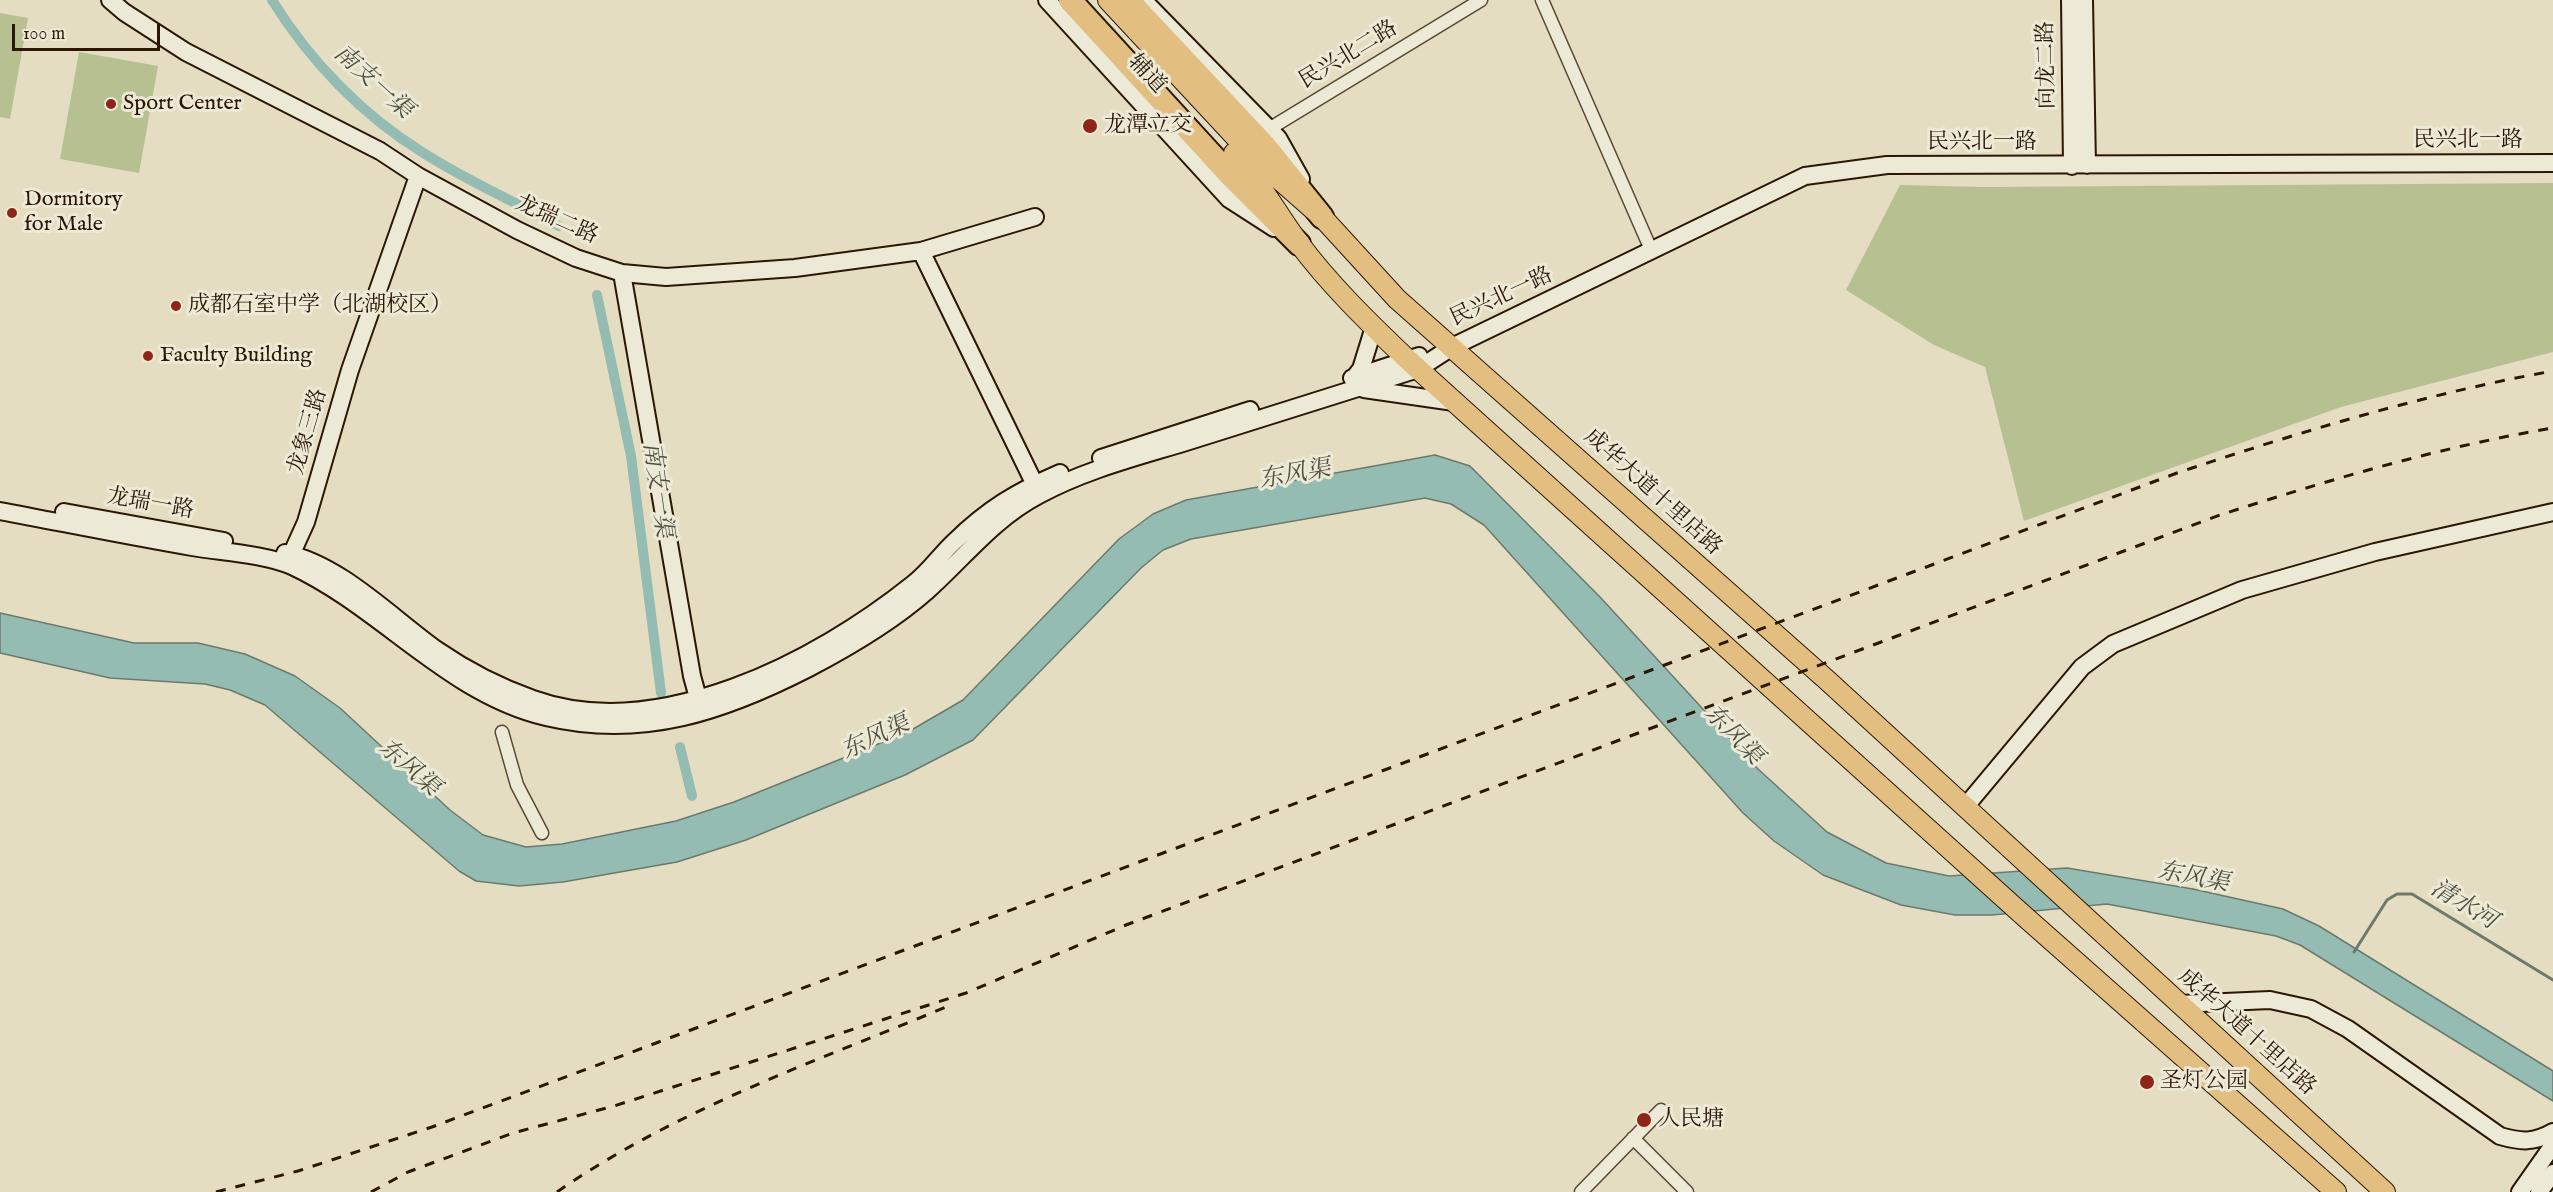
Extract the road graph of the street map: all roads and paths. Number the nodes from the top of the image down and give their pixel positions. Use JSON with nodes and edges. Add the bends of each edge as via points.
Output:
{"nodes":[{"id":1,"x":110,"y":0,"type":"edge"},
{"id":2,"x":1047,"y":0,"type":"edge"},
{"id":3,"x":1070,"y":0,"type":"edge"},
{"id":4,"x":1096,"y":0,"type":"edge"},
{"id":5,"x":1108,"y":0,"type":"edge"},
{"id":6,"x":1128,"y":0,"type":"edge"},
{"id":7,"x":1143,"y":0,"type":"edge"},
{"id":8,"x":1481,"y":0,"type":"edge"},
{"id":9,"x":1542,"y":0,"type":"edge"},
{"id":10,"x":2070,"y":0,"type":"edge"},
{"id":11,"x":2084,"y":0,"type":"edge"},
{"id":12,"x":1254,"y":155,"type":"junction"},
{"id":13,"x":2553,"y":163,"type":"edge"},
{"id":14,"x":2079,"y":165,"type":"junction"},
{"id":15,"x":418,"y":176,"type":"junction"},
{"id":16,"x":1035,"y":217,"type":"dead end"},
{"id":17,"x":1322,"y":217,"type":"joint"},
{"id":18,"x":1299,"y":244,"type":"junction"},
{"id":19,"x":921,"y":251,"type":"junction"},
{"id":20,"x":1652,"y":252,"type":"junction"},
{"id":21,"x":622,"y":273,"type":"junction"},
{"id":22,"x":1374,"y":327,"type":"junction"},
{"id":23,"x":1452,"y":347,"type":"junction"},
{"id":24,"x":1413,"y":364,"type":"junction"},
{"id":25,"x":1356,"y":383,"type":"junction"},
{"id":26,"x":1454,"y":402,"type":"junction"},
{"id":27,"x":1037,"y":489,"type":"junction"},
{"id":28,"x":0,"y":500,"type":"edge"},
{"id":29,"x":0,"y":511,"type":"edge"},
{"id":30,"x":2553,"y":512,"type":"edge"},
{"id":31,"x":290,"y":559,"type":"junction"},
{"id":32,"x":701,"y":706,"type":"junction"},
{"id":33,"x":502,"y":732,"type":"dead end"},
{"id":34,"x":1965,"y":807,"type":"junction"},
{"id":35,"x":542,"y":833,"type":"dead end"},
{"id":36,"x":2180,"y":1004,"type":"junction"},
{"id":37,"x":1661,"y":1110,"type":"dead end"},
{"id":38,"x":2553,"y":1132,"type":"edge"},
{"id":39,"x":1633,"y":1138,"type":"junction"},
{"id":40,"x":2553,"y":1145,"type":"edge"},
{"id":41,"x":2553,"y":1173,"type":"edge"},
{"id":42,"x":1581,"y":1192,"type":"edge"},
{"id":43,"x":1687,"y":1192,"type":"edge"},
{"id":44,"x":2336,"y":1192,"type":"edge"},
{"id":45,"x":2385,"y":1192,"type":"edge"},
{"id":46,"x":2520,"y":1192,"type":"edge"},
{"id":47,"x":2539,"y":1192,"type":"edge"}],
"edges":[{"from":1,"to":15,"type":"street","name":"龙瑞二路","via":[[186,52],[380,152]]},
{"from":2,"to":18,"type":"street","name":"辅道","via":[[1229,200]]},
{"from":3,"to":12,"type":"highway"},
{"from":4,"to":12,"type":"main road"},
{"from":5,"to":12,"type":"main road"},
{"from":6,"to":12,"type":"highway"},
{"from":7,"to":12,"type":"street"},
{"from":8,"to":12,"type":"street","name":"民兴北二路"},
{"from":9,"to":20,"type":"street"},
{"from":10,"to":14,"type":"street","name":"向龙二路"},
{"from":11,"to":14,"type":"street","name":"向龙二路"},
{"from":12,"to":17,"type":"highway"},
{"from":12,"to":18,"type":"highway"},
{"from":13,"to":14,"type":"street","name":"民兴北一路"},
{"from":14,"to":20,"type":"street","name":"民兴北一路","via":[[1887,165],[1805,176]]},
{"from":15,"to":21,"type":"street","name":"龙瑞二路","via":[[536,239]]},
{"from":15,"to":31,"type":"street","name":"龙象三路","via":[[350,370],[306,522]]},
{"from":16,"to":19,"type":"street","name":"龙瑞二路"},
{"from":17,"to":23,"type":"main road","name":"成华大道十里店路","via":[[1397,299]]},
{"from":18,"to":22,"type":"main road"},
{"from":19,"to":21,"type":"street","name":"龙瑞二路","via":[[784,268],[666,277]]},
{"from":19,"to":27,"type":"street"},
{"from":20,"to":23,"type":"street","name":"民兴北一路"},
{"from":21,"to":32,"type":"street","via":[[690,664]]},
{"from":22,"to":24,"type":"main road"},
{"from":22,"to":25,"type":"street"},
{"from":23,"to":24,"type":"street","name":"民兴北一路"},
{"from":23,"to":34,"type":"main road","name":"成华大道十里店路"},
{"from":24,"to":25,"type":"street","name":"民兴北一路"},
{"from":24,"to":26,"type":"main road"},
{"from":25,"to":26,"type":"street"},
{"from":25,"to":27,"type":"street","name":"民兴北一路"},
{"from":26,"to":44,"type":"main road"},
{"from":27,"to":32,"type":"street","name":"民兴北一路","via":[[1002,517],[927,591],[879,628],[774,685]]},
{"from":28,"to":31,"type":"street","name":"龙瑞一路"},
{"from":29,"to":31,"type":"street","name":"龙瑞一路"},
{"from":30,"to":34,"type":"street","via":[[2375,552],[2242,590],[2113,644],[2082,667]]},
{"from":31,"to":32,"type":"street","name":"民兴北一路","via":[[328,571],[474,673],[544,703],[588,710],[633,711]]},
{"from":33,"to":35,"type":"street","via":[[518,785]]},
{"from":34,"to":36,"type":"main road","name":"成华大道十里店路"},
{"from":36,"to":38,"type":"street","via":[[2270,1000],[2311,1009],[2348,1029],[2500,1136],[2519,1142],[2534,1141]]},
{"from":36,"to":45,"type":"main road","name":"成华大道十里店路"},
{"from":37,"to":39,"type":"street"},
{"from":39,"to":42,"type":"street"},
{"from":39,"to":43,"type":"street"},
{"from":40,"to":46,"type":"street"},
{"from":41,"to":47,"type":"street"}]}
